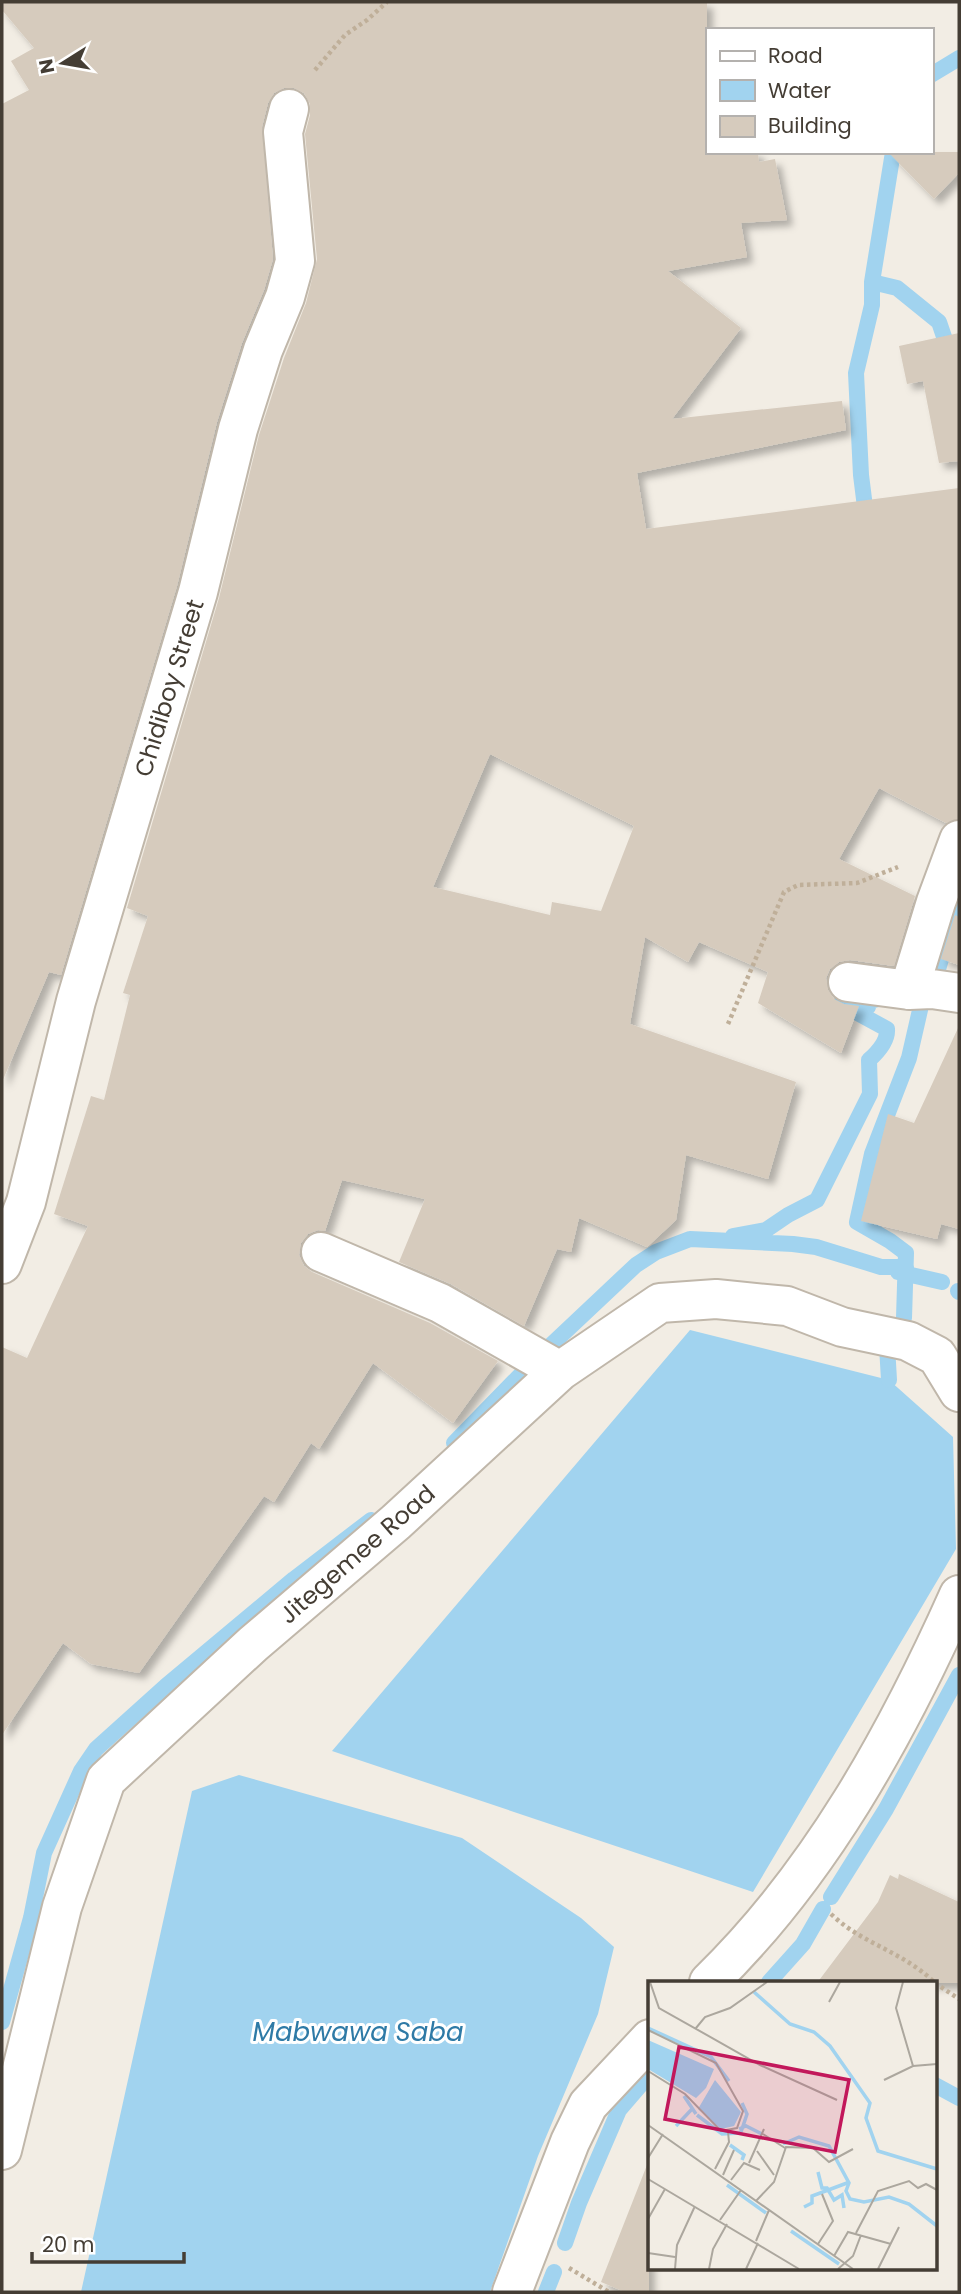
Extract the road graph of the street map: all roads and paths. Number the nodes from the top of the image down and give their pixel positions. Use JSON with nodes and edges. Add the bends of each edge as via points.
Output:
{"nodes":[{"id":1,"x":387,"y":2,"type":"edge"},
{"id":2,"x":289,"y":109,"type":"joint"},
{"id":3,"x":957,"y":844,"type":"edge"},
{"id":4,"x":848,"y":982,"type":"dead end"},
{"id":5,"x":909,"y":990,"type":"junction"},
{"id":6,"x":959,"y":993,"type":"edge"},
{"id":7,"x":728,"y":1024,"type":"dead end"},
{"id":8,"x":321,"y":1252,"type":"dead end"},
{"id":9,"x":2,"y":1264,"type":"edge"},
{"id":10,"x":560,"y":1371,"type":"junction"},
{"id":11,"x":959,"y":1392,"type":"edge"},
{"id":12,"x":959,"y":1595,"type":"edge"},
{"id":13,"x":803,"y":1876,"type":"junction"},
{"id":14,"x":711,"y":1981,"type":"edge"},
{"id":15,"x":932,"y":1981,"type":"edge"},
{"id":16,"x":936,"y":1984,"type":"edge"},
{"id":17,"x":959,"y":1999,"type":"edge"},
{"id":18,"x":648,"y":2040,"type":"edge"},
{"id":19,"x":2,"y":2150,"type":"edge"},
{"id":20,"x":512,"y":2292,"type":"edge"}],
"edges":[{"from":1,"to":2,"type":"path","via":[[345,35]]},
{"from":2,"to":9,"type":"street","name":"Chidiboy Street","via":[[283,132],[295,261],[238,429],[198,592],[76,1000],[26,1202]]},
{"from":3,"to":5,"type":"street"},
{"from":3,"to":7,"type":"path","via":[[857,883],[798,885],[784,892]]},
{"from":4,"to":5,"type":"street"},
{"from":5,"to":6,"type":"street"},
{"from":8,"to":10,"type":"street","via":[[440,1303]]},
{"from":10,"to":11,"type":"street","name":"Jitegemee Road","via":[[660,1303],[716,1299],[787,1306],[842,1327],[908,1341],[937,1356]]},
{"from":10,"to":19,"type":"street","name":"Jitegemee Road","via":[[106,1780],[62,1907]]},
{"from":12,"to":13,"type":"street","via":[[934,1652],[852,1803]]},
{"from":13,"to":14,"type":"street"},
{"from":13,"to":15,"type":"path","via":[[832,1916],[901,1956]]},
{"from":16,"to":17,"type":"path"},
{"from":18,"to":20,"type":"street","via":[[588,2105]]}]}
